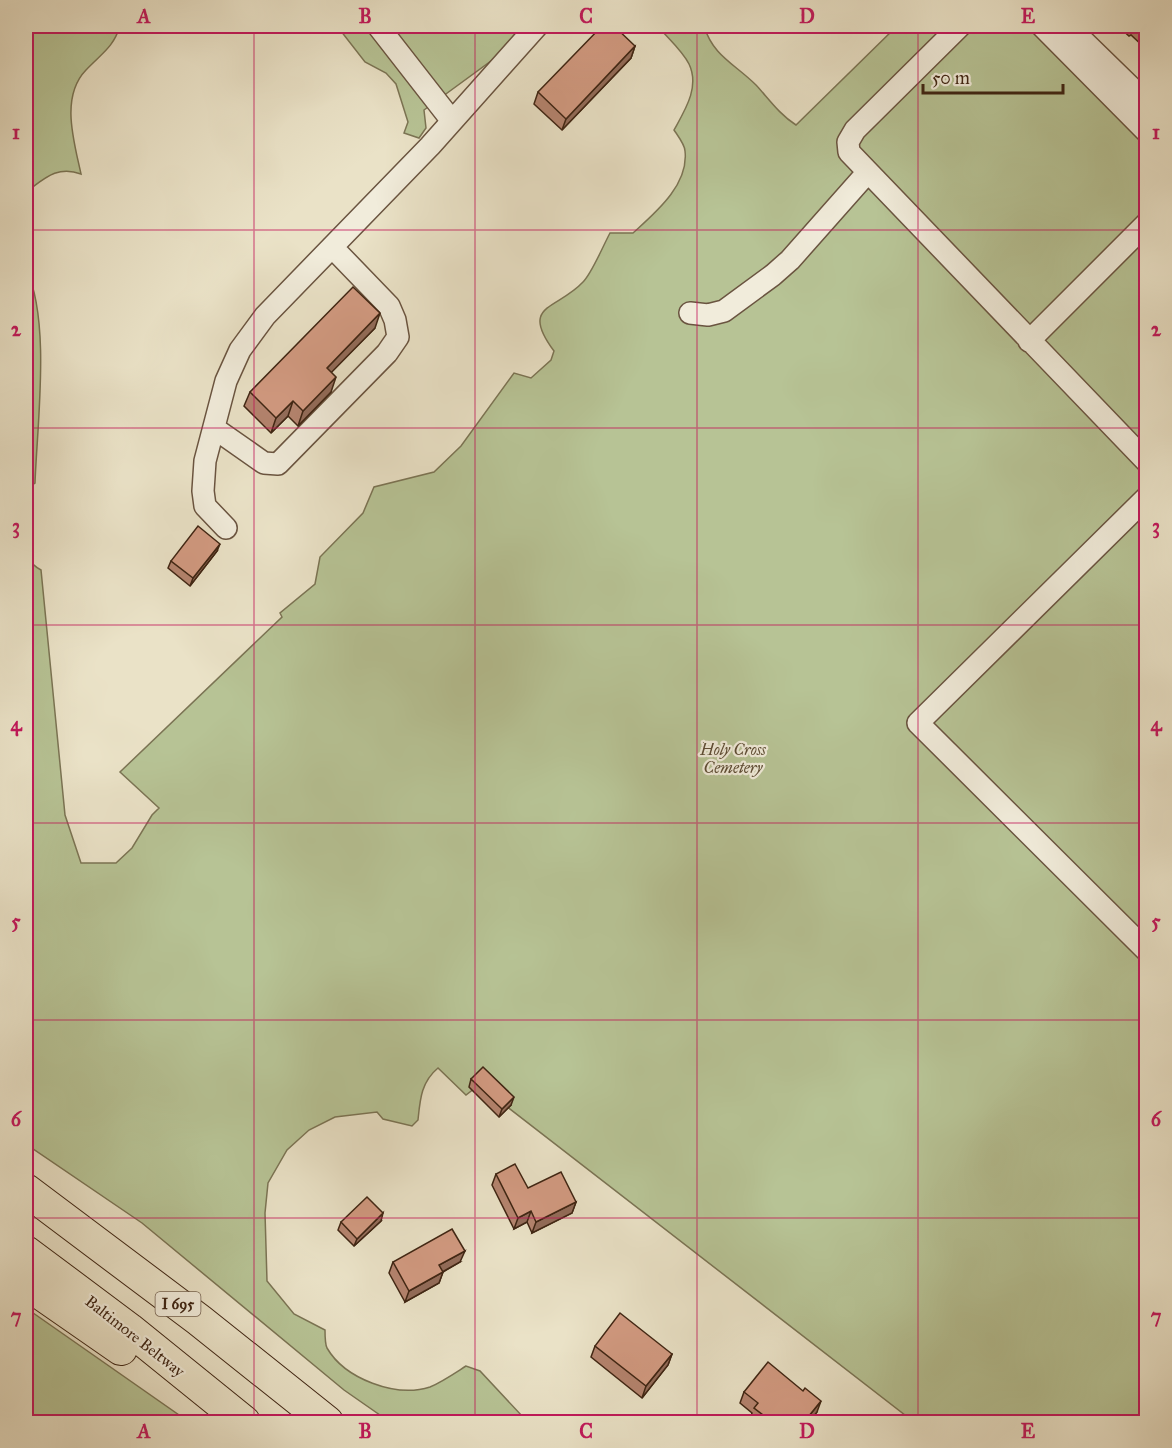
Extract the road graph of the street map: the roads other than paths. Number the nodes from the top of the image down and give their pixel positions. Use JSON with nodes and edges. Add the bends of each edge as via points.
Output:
{"nodes":[{"id":1,"x":378,"y":26,"type":"edge"},
{"id":2,"x":537,"y":26,"type":"edge"},
{"id":3,"x":960,"y":26,"type":"edge"},
{"id":4,"x":1042,"y":26,"type":"edge"},
{"id":5,"x":1068,"y":26,"type":"edge"},
{"id":6,"x":1146,"y":102,"type":"edge"},
{"id":7,"x":452,"y":121,"type":"junction"},
{"id":8,"x":1146,"y":131,"type":"edge"},
{"id":9,"x":867,"y":172,"type":"junction"},
{"id":10,"x":1146,"y":224,"type":"edge"},
{"id":11,"x":332,"y":247,"type":"junction"},
{"id":12,"x":690,"y":313,"type":"dead end"},
{"id":13,"x":1029,"y":341,"type":"junction"},
{"id":14,"x":214,"y":428,"type":"junction"},
{"id":15,"x":1146,"y":461,"type":"edge"},
{"id":16,"x":1146,"y":498,"type":"edge"},
{"id":17,"x":226,"y":528,"type":"dead end"},
{"id":18,"x":1146,"y":950,"type":"edge"},
{"id":19,"x":26,"y":1190,"type":"edge"},
{"id":20,"x":26,"y":1252,"type":"edge"},
{"id":21,"x":26,"y":1283,"type":"edge"},
{"id":22,"x":199,"y":1320,"type":"junction"},
{"id":23,"x":234,"y":1422,"type":"edge"},
{"id":24,"x":244,"y":1422,"type":"edge"},
{"id":25,"x":327,"y":1422,"type":"edge"},
{"id":26,"x":348,"y":1422,"type":"edge"}],
"edges":[{"from":1,"to":7,"type":"street"},
{"from":2,"to":7,"type":"street"},
{"from":3,"to":9,"type":"street","via":[[855,130],[849,152]]},
{"from":4,"to":8,"type":"street"},
{"from":5,"to":6,"type":"street"},
{"from":7,"to":11,"type":"street"},
{"from":9,"to":12,"type":"street","via":[[773,275],[724,311],[708,315]]},
{"from":9,"to":13,"type":"street"},
{"from":10,"to":13,"type":"street"},
{"from":11,"to":14,"type":"street","via":[[265,316],[240,350],[226,381]]},
{"from":11,"to":14,"type":"street","via":[[389,306],[398,337],[278,464],[264,463]]},
{"from":13,"to":15,"type":"street"},
{"from":14,"to":17,"type":"street","via":[[205,461],[203,491],[205,506]]},
{"from":16,"to":18,"type":"street","via":[[918,723]]},
{"from":19,"to":22,"type":"highway","number":"I 695"},
{"from":20,"to":24,"type":"highway","name":"Baltimore Beltway"},
{"from":21,"to":23,"type":"highway"},
{"from":22,"to":25,"type":"highway","number":"I 695"},
{"from":22,"to":26,"type":"highway"}]}
